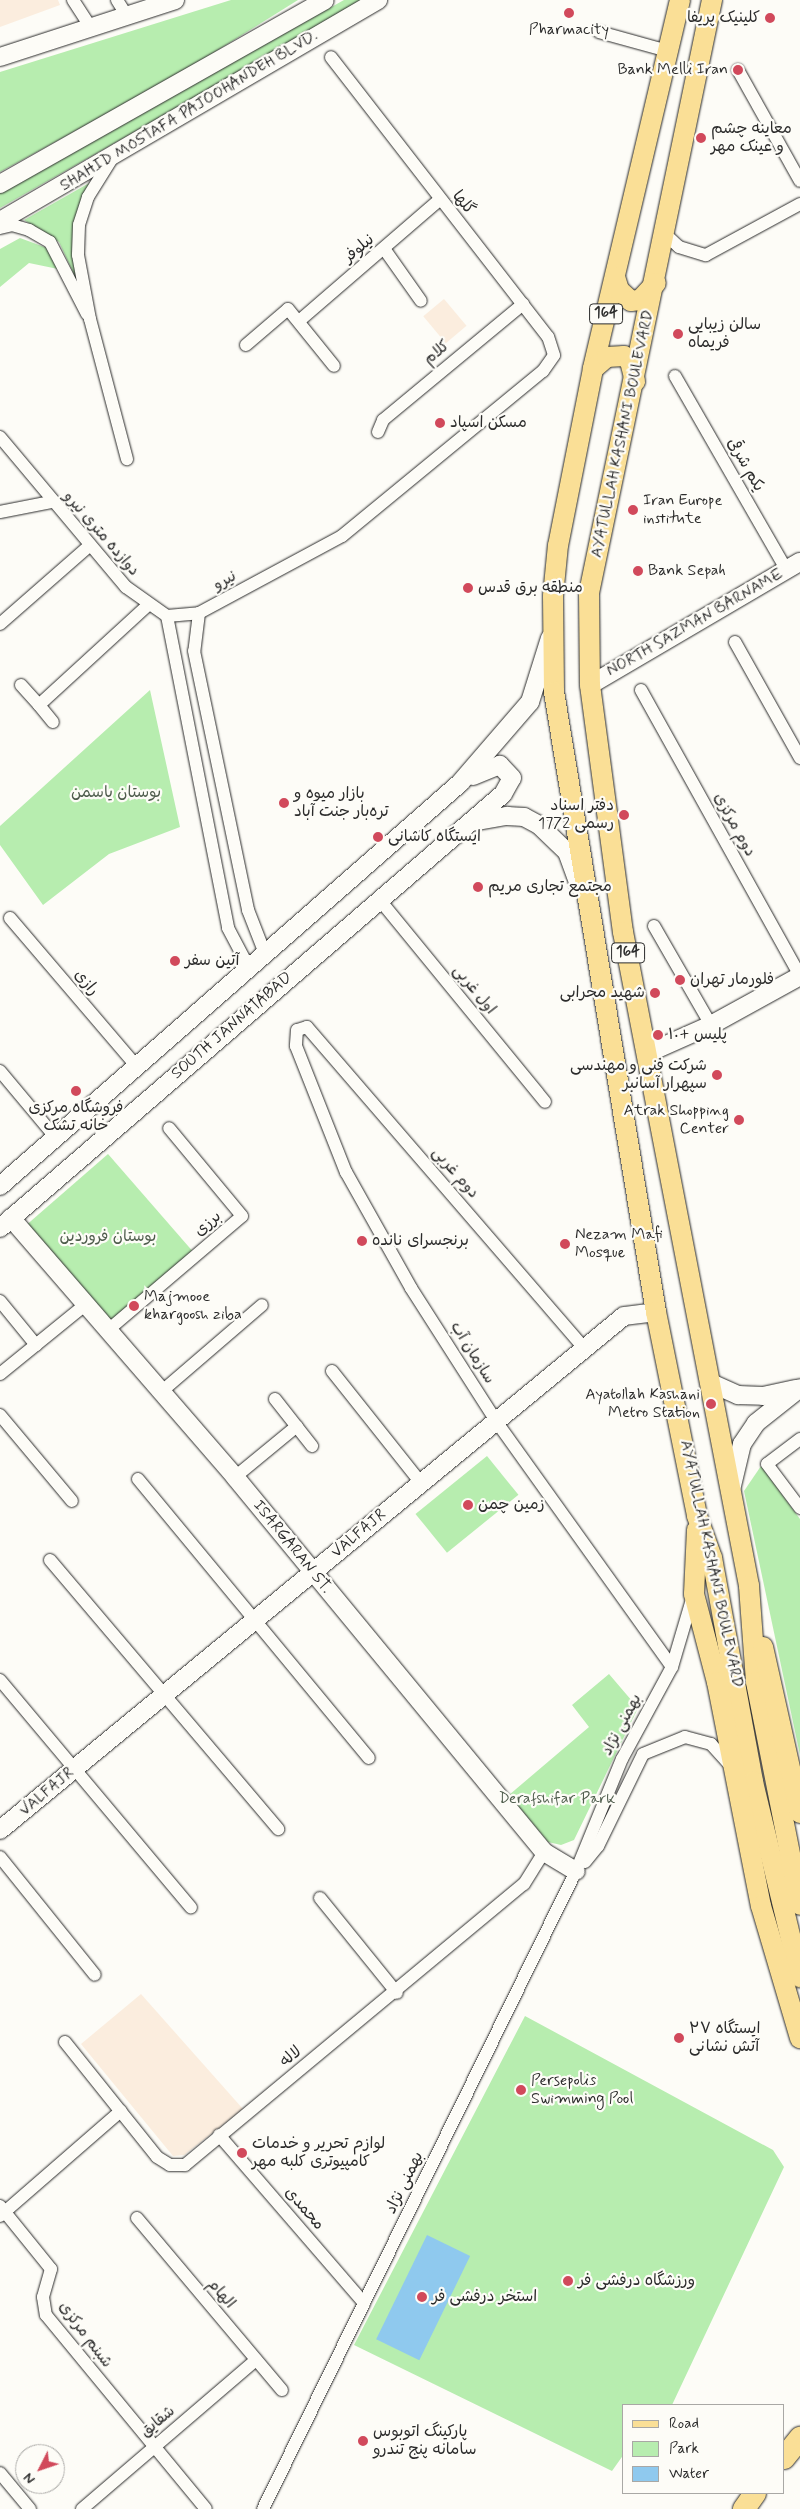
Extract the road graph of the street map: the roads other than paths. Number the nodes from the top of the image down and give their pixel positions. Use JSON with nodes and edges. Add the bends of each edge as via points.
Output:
{"nodes":[{"id":1,"x":73,"y":0,"type":"edge"},
{"id":2,"x":117,"y":0,"type":"edge"},
{"id":3,"x":175,"y":0,"type":"edge"},
{"id":4,"x":326,"y":0,"type":"edge"},
{"id":5,"x":378,"y":0,"type":"edge"},
{"id":6,"x":680,"y":0,"type":"edge"},
{"id":7,"x":712,"y":0,"type":"edge"},
{"id":8,"x":126,"y":16,"type":"junction"},
{"id":9,"x":91,"y":28,"type":"junction"},
{"id":10,"x":599,"y":32,"type":"dead end"},
{"id":11,"x":668,"y":51,"type":"junction"},
{"id":12,"x":0,"y":57,"type":"edge"},
{"id":13,"x":331,"y":57,"type":"dead end"},
{"id":14,"x":738,"y":70,"type":"dead end"},
{"id":15,"x":111,"y":160,"type":"junction"},
{"id":16,"x":800,"y":181,"type":"edge"},
{"id":17,"x":0,"y":184,"type":"edge"},
{"id":18,"x":439,"y":200,"type":"junction"},
{"id":19,"x":800,"y":204,"type":"edge"},
{"id":20,"x":0,"y":221,"type":"edge"},
{"id":21,"x":0,"y":228,"type":"edge"},
{"id":22,"x":665,"y":234,"type":"junction"},
{"id":23,"x":385,"y":250,"type":"junction"},
{"id":24,"x":615,"y":277,"type":"junction"},
{"id":25,"x":656,"y":283,"type":"junction"},
{"id":26,"x":421,"y":301,"type":"dead end"},
{"id":27,"x":523,"y":304,"type":"junction"},
{"id":28,"x":90,"y":319,"type":"junction"},
{"id":29,"x":298,"y":321,"type":"junction"},
{"id":30,"x":246,"y":345,"type":"dead end"},
{"id":31,"x":334,"y":366,"type":"dead end"},
{"id":32,"x":593,"y":369,"type":"junction"},
{"id":33,"x":543,"y":371,"type":"joint"},
{"id":34,"x":675,"y":376,"type":"dead end"},
{"id":35,"x":635,"y":380,"type":"junction"},
{"id":36,"x":378,"y":432,"type":"dead end"},
{"id":37,"x":0,"y":437,"type":"edge"},
{"id":38,"x":127,"y":459,"type":"dead end"},
{"id":39,"x":51,"y":502,"type":"junction"},
{"id":40,"x":0,"y":512,"type":"edge"},
{"id":41,"x":89,"y":546,"type":"junction"},
{"id":42,"x":793,"y":566,"type":"edge"},
{"id":43,"x":147,"y":606,"type":"junction"},
{"id":44,"x":199,"y":613,"type":"junction"},
{"id":45,"x":167,"y":616,"type":"junction"},
{"id":46,"x":0,"y":624,"type":"edge"},
{"id":47,"x":553,"y":630,"type":"junction"},
{"id":48,"x":735,"y":642,"type":"dead end"},
{"id":49,"x":21,"y":685,"type":"dead end"},
{"id":50,"x":590,"y":685,"type":"junction"},
{"id":51,"x":641,"y":690,"type":"dead end"},
{"id":52,"x":39,"y":705,"type":"junction"},
{"id":53,"x":53,"y":722,"type":"dead end"},
{"id":54,"x":800,"y":758,"type":"edge"},
{"id":55,"x":217,"y":766,"type":"junction"},
{"id":56,"x":196,"y":771,"type":"junction"},
{"id":57,"x":460,"y":783,"type":"junction"},
{"id":58,"x":464,"y":825,"type":"junction"},
{"id":59,"x":379,"y":899,"type":"junction"},
{"id":60,"x":10,"y":918,"type":"dead end"},
{"id":61,"x":589,"y":924,"type":"junction"},
{"id":62,"x":654,"y":926,"type":"dead end"},
{"id":63,"x":264,"y":951,"type":"junction"},
{"id":64,"x":248,"y":966,"type":"junction"},
{"id":65,"x":800,"y":976,"type":"edge"},
{"id":66,"x":711,"y":1025,"type":"junction"},
{"id":67,"x":297,"y":1030,"type":"joint"},
{"id":68,"x":648,"y":1053,"type":"junction"},
{"id":69,"x":138,"y":1068,"type":"junction"},
{"id":70,"x":0,"y":1071,"type":"edge"},
{"id":71,"x":545,"y":1102,"type":"dead end"},
{"id":72,"x":169,"y":1128,"type":"dead end"},
{"id":73,"x":56,"y":1138,"type":"junction"},
{"id":74,"x":0,"y":1186,"type":"edge"},
{"id":75,"x":6,"y":1223,"type":"edge"},
{"id":76,"x":0,"y":1301,"type":"edge"},
{"id":77,"x":86,"y":1304,"type":"junction"},
{"id":78,"x":262,"y":1305,"type":"dead end"},
{"id":79,"x":656,"y":1312,"type":"junction"},
{"id":80,"x":107,"y":1331,"type":"junction"},
{"id":81,"x":36,"y":1345,"type":"junction"},
{"id":82,"x":584,"y":1348,"type":"junction"},
{"id":83,"x":332,"y":1371,"type":"dead end"},
{"id":84,"x":0,"y":1374,"type":"edge"},
{"id":85,"x":711,"y":1383,"type":"junction"},
{"id":86,"x":800,"y":1388,"type":"edge"},
{"id":87,"x":161,"y":1392,"type":"junction"},
{"id":88,"x":275,"y":1399,"type":"dead end"},
{"id":89,"x":0,"y":1415,"type":"edge"},
{"id":90,"x":496,"y":1421,"type":"junction"},
{"id":91,"x":296,"y":1426,"type":"junction"},
{"id":92,"x":800,"y":1439,"type":"edge"},
{"id":93,"x":312,"y":1446,"type":"dead end"},
{"id":94,"x":235,"y":1477,"type":"junction"},
{"id":95,"x":138,"y":1479,"type":"dead end"},
{"id":96,"x":421,"y":1483,"type":"junction"},
{"id":97,"x":729,"y":1498,"type":"junction"},
{"id":98,"x":72,"y":1501,"type":"dead end"},
{"id":99,"x":800,"y":1508,"type":"edge"},
{"id":100,"x":697,"y":1516,"type":"junction"},
{"id":101,"x":50,"y":1560,"type":"dead end"},
{"id":102,"x":312,"y":1572,"type":"junction"},
{"id":103,"x":749,"y":1586,"type":"junction"},
{"id":104,"x":694,"y":1594,"type":"junction"},
{"id":105,"x":254,"y":1621,"type":"junction"},
{"id":106,"x":672,"y":1667,"type":"junction"},
{"id":107,"x":0,"y":1680,"type":"edge"},
{"id":108,"x":166,"y":1693,"type":"junction"},
{"id":109,"x":369,"y":1758,"type":"dead end"},
{"id":110,"x":75,"y":1768,"type":"junction"},
{"id":111,"x":732,"y":1768,"type":"junction"},
{"id":112,"x":800,"y":1813,"type":"edge"},
{"id":113,"x":278,"y":1829,"type":"dead end"},
{"id":114,"x":0,"y":1830,"type":"edge"},
{"id":115,"x":544,"y":1852,"type":"junction"},
{"id":116,"x":0,"y":1857,"type":"edge"},
{"id":117,"x":576,"y":1871,"type":"junction"},
{"id":118,"x":320,"y":1898,"type":"dead end"},
{"id":119,"x":800,"y":1905,"type":"edge"},
{"id":120,"x":191,"y":1908,"type":"dead end"},
{"id":121,"x":95,"y":1976,"type":"dead end"},
{"id":122,"x":800,"y":1977,"type":"edge"},
{"id":123,"x":397,"y":1993,"type":"junction"},
{"id":124,"x":800,"y":2038,"type":"edge"},
{"id":125,"x":65,"y":2042,"type":"dead end"},
{"id":126,"x":121,"y":2111,"type":"junction"},
{"id":127,"x":219,"y":2135,"type":"junction"},
{"id":128,"x":2,"y":2211,"type":"edge"},
{"id":129,"x":136,"y":2218,"type":"dead end"},
{"id":130,"x":364,"y":2303,"type":"junction"},
{"id":131,"x":256,"y":2360,"type":"junction"},
{"id":132,"x":282,"y":2390,"type":"dead end"},
{"id":133,"x":800,"y":2438,"type":"edge"},
{"id":134,"x":154,"y":2448,"type":"junction"},
{"id":135,"x":785,"y":2457,"type":"edge"},
{"id":136,"x":0,"y":2473,"type":"edge"},
{"id":137,"x":754,"y":2494,"type":"edge"},
{"id":138,"x":30,"y":2509,"type":"edge"},
{"id":139,"x":82,"y":2509,"type":"edge"},
{"id":140,"x":206,"y":2509,"type":"edge"},
{"id":141,"x":263,"y":2509,"type":"edge"},
{"id":142,"x":744,"y":2509,"type":"edge"}],
"edges":[{"from":1,"to":9,"type":"street"},
{"from":2,"to":8,"type":"street"},
{"from":3,"to":8,"type":"main road"},
{"from":4,"to":17,"type":"main road","name":"SHAHID MOSTAFA PAJOOHANDEH BLVD."},
{"from":5,"to":15,"type":"main road","name":"SHAHID MOSTAFA PAJOOHANDEH BLVD."},
{"from":6,"to":11,"type":"main road","name":"AYATULLAH KASHANI BOULEVARD","number":"164"},
{"from":7,"to":22,"type":"main road","name":"AYATULLAH KASHANI BOULEVARD","number":"164"},
{"from":8,"to":9,"type":"main road"},
{"from":9,"to":12,"type":"main road"},
{"from":10,"to":11,"type":"street"},
{"from":11,"to":24,"type":"main road","name":"AYATULLAH KASHANI BOULEVARD","number":"164"},
{"from":13,"to":18,"type":"street","name":"گلها"},
{"from":14,"to":16,"type":"street"},
{"from":15,"to":20,"type":"main road","name":"SHAHID MOSTAFA PAJOOHANDEH BLVD."},
{"from":15,"to":28,"type":"street","via":[[96,180],[80,226],[78,254]]},
{"from":18,"to":23,"type":"street","name":"نیلوفر"},
{"from":18,"to":27,"type":"street","name":"گلها"},
{"from":19,"to":22,"type":"street","via":[[706,255],[679,247]]},
{"from":21,"to":28,"type":"street","via":[[20,228],[50,242]]},
{"from":22,"to":25,"type":"main road","name":"AYATULLAH KASHANI BOULEVARD","number":"164"},
{"from":23,"to":26,"type":"street"},
{"from":23,"to":29,"type":"street","name":"نیلوفر"},
{"from":24,"to":25,"type":"main road","via":[[619,290],[631,302],[640,300]]},
{"from":24,"to":32,"type":"main road","name":"AYATULLAH KASHANI BOULEVARD","number":"164"},
{"from":25,"to":35,"type":"main road","name":"AYATULLAH KASHANI BOULEVARD","number":"164"},
{"from":27,"to":33,"type":"street","name":"گلها","via":[[548,337],[554,355]]},
{"from":27,"to":36,"type":"street","name":"کلام","via":[[383,420]]},
{"from":28,"to":38,"type":"street"},
{"from":29,"to":30,"type":"street","via":[[288,309]]},
{"from":29,"to":31,"type":"street"},
{"from":32,"to":35,"type":"main road","via":[[607,357],[624,356],[630,361]]},
{"from":32,"to":47,"type":"main road","name":"AYATULLAH KASHANI BOULEVARD","number":"164","via":[[558,545]]},
{"from":33,"to":44,"type":"street","name":"نیرو","via":[[342,536]]},
{"from":34,"to":42,"type":"street","name":"یکم شرقی"},
{"from":35,"to":50,"type":"main road","name":"AYATULLAH KASHANI BOULEVARD","number":"164","via":[[590,593]]},
{"from":37,"to":39,"type":"street","name":"دوازده متری نیرو"},
{"from":39,"to":40,"type":"street"},
{"from":39,"to":41,"type":"street","name":"دوازده متری نیرو"},
{"from":41,"to":43,"type":"street","name":"دوازده متری نیرو"},
{"from":41,"to":46,"type":"street"},
{"from":42,"to":50,"type":"main road","name":"NORTH SAZMAN BARNAME"},
{"from":43,"to":45,"type":"street","name":"دوازده متری نیرو"},
{"from":43,"to":52,"type":"street"},
{"from":44,"to":45,"type":"street"},
{"from":44,"to":55,"type":"street","via":[[194,651]]},
{"from":45,"to":56,"type":"street"},
{"from":47,"to":57,"type":"main road","via":[[530,702]]},
{"from":47,"to":61,"type":"main road","name":"AYATULLAH KASHANI BOULEVARD","number":"164","via":[[555,701]]},
{"from":48,"to":54,"type":"street"},
{"from":49,"to":52,"type":"street"},
{"from":50,"to":68,"type":"main road","name":"AYATULLAH KASHANI BOULEVARD","number":"164","via":[[623,932]]},
{"from":51,"to":65,"type":"street","name":"دوم مرکزی"},
{"from":52,"to":53,"type":"street"},
{"from":55,"to":56,"type":"street"},
{"from":55,"to":63,"type":"street","via":[[248,910]]},
{"from":56,"to":64,"type":"street","via":[[228,928]]},
{"from":57,"to":58,"type":"main road","name":"SOUTH JANNATABAD","via":[[490,766],[500,765],[512,778],[504,794]]},
{"from":57,"to":63,"type":"main road","name":"SOUTH JANNATABAD"},
{"from":58,"to":59,"type":"main road","name":"SOUTH JANNATABAD"},
{"from":58,"to":61,"type":"main road","via":[[483,818],[524,816],[553,835],[567,852]]},
{"from":59,"to":71,"type":"street","name":"اول غربی"},
{"from":59,"to":75,"type":"main road","name":"SOUTH JANNATABAD"},
{"from":60,"to":69,"type":"street","name":"رازی"},
{"from":61,"to":79,"type":"main road","name":"AYATULLAH KASHANI BOULEVARD","number":"164"},
{"from":62,"to":66,"type":"street"},
{"from":63,"to":64,"type":"main road","name":"SOUTH JANNATABAD"},
{"from":64,"to":69,"type":"main road","name":"SOUTH JANNATABAD"},
{"from":65,"to":66,"type":"main road"},
{"from":66,"to":68,"type":"main road"},
{"from":67,"to":82,"type":"street","name":"دوم غربی","via":[[308,1027]]},
{"from":67,"to":90,"type":"street","name":"سازمان آب","via":[[296,1046],[346,1172],[411,1288]]},
{"from":68,"to":85,"type":"main road","name":"AYATULLAH KASHANI BOULEVARD","number":"164"},
{"from":69,"to":73,"type":"main road","name":"SOUTH JANNATABAD"},
{"from":70,"to":73,"type":"street"},
{"from":72,"to":80,"type":"street","name":"برزی","via":[[242,1216]]},
{"from":73,"to":74,"type":"main road","name":"SOUTH JANNATABAD"},
{"from":75,"to":77,"type":"main road","name":"ISARGARAN ST."},
{"from":76,"to":81,"type":"street"},
{"from":77,"to":80,"type":"main road","name":"ISARGARAN ST."},
{"from":77,"to":81,"type":"street"},
{"from":78,"to":87,"type":"street"},
{"from":79,"to":82,"type":"main road","name":"VALFAJR","via":[[624,1316]]},
{"from":79,"to":100,"type":"main road","name":"AYATULLAH KASHANI BOULEVARD","number":"164"},
{"from":80,"to":87,"type":"main road","name":"ISARGARAN ST."},
{"from":81,"to":84,"type":"street"},
{"from":82,"to":90,"type":"main road","name":"VALFAJR"},
{"from":83,"to":96,"type":"street"},
{"from":85,"to":86,"type":"main road","via":[[738,1395],[763,1396]]},
{"from":85,"to":97,"type":"main road","name":"AYATULLAH KASHANI BOULEVARD","number":"164"},
{"from":86,"to":97,"type":"main road","via":[[756,1423],[742,1444]]},
{"from":87,"to":94,"type":"main road","name":"ISARGARAN ST."},
{"from":88,"to":91,"type":"street"},
{"from":89,"to":98,"type":"street"},
{"from":90,"to":96,"type":"main road","name":"VALFAJR"},
{"from":90,"to":106,"type":"street","name":"سازمان آب"},
{"from":91,"to":93,"type":"street"},
{"from":91,"to":94,"type":"street"},
{"from":92,"to":99,"type":"street","via":[[767,1464]]},
{"from":94,"to":102,"type":"main road","name":"ISARGARAN ST."},
{"from":95,"to":105,"type":"street"},
{"from":96,"to":102,"type":"main road","name":"VALFAJR"},
{"from":97,"to":103,"type":"main road","name":"AYATULLAH KASHANI BOULEVARD","number":"164"},
{"from":100,"to":104,"type":"main road"},
{"from":100,"to":122,"type":"main road","name":"AYATULLAH KASHANI BOULEVARD","number":"164","via":[[712,1558],[753,1782]]},
{"from":101,"to":108,"type":"street"},
{"from":102,"to":105,"type":"main road","name":"VALFAJR"},
{"from":102,"to":115,"type":"main road","name":"ISARGARAN ST."},
{"from":103,"to":112,"type":"main road"},
{"from":103,"to":119,"type":"main road","name":"AYATULLAH KASHANI BOULEVARD","number":"164","via":[[756,1682]]},
{"from":104,"to":106,"type":"street","name":"بهمنی نژاد"},
{"from":104,"to":111,"type":"main road","via":[[717,1682]]},
{"from":105,"to":108,"type":"main road","name":"VALFAJR"},
{"from":105,"to":109,"type":"street"},
{"from":106,"to":117,"type":"street","name":"بهمنی نژاد","via":[[622,1759]]},
{"from":107,"to":110,"type":"street"},
{"from":108,"to":110,"type":"main road","name":"VALFAJR"},
{"from":108,"to":113,"type":"street"},
{"from":110,"to":114,"type":"main road","name":"VALFAJR"},
{"from":110,"to":120,"type":"street"},
{"from":111,"to":117,"type":"street","name":"بهمنی نژاد","via":[[711,1744],[685,1737],[642,1754],[598,1846]]},
{"from":111,"to":124,"type":"main road","via":[[761,1906]]},
{"from":115,"to":117,"type":"main road","name":"ISARGARAN ST."},
{"from":115,"to":123,"type":"street","name":"لاله","via":[[524,1884]]},
{"from":116,"to":121,"type":"street"},
{"from":117,"to":130,"type":"street","name":"بهمنی نژاد"},
{"from":118,"to":123,"type":"street"},
{"from":123,"to":127,"type":"street","name":"لاله"},
{"from":125,"to":126,"type":"street","name":"لاله"},
{"from":126,"to":127,"type":"street","name":"لاله","via":[[157,2157],[170,2165],[185,2165]]},
{"from":126,"to":128,"type":"street"},
{"from":127,"to":130,"type":"street","name":"محمدی"},
{"from":128,"to":134,"type":"street","name":"شبنم مرکزی","via":[[51,2269],[43,2297],[46,2315]]},
{"from":129,"to":131,"type":"street","name":"الهام"},
{"from":130,"to":141,"type":"street","name":"بهمنی نژاد"},
{"from":131,"to":132,"type":"street","name":"الهام"},
{"from":131,"to":134,"type":"street","name":"شقایق"},
{"from":133,"to":135,"type":"highway"},
{"from":134,"to":139,"type":"street","name":"شقایق"},
{"from":134,"to":140,"type":"street"},
{"from":136,"to":138,"type":"street"},
{"from":137,"to":142,"type":"highway"}]}
